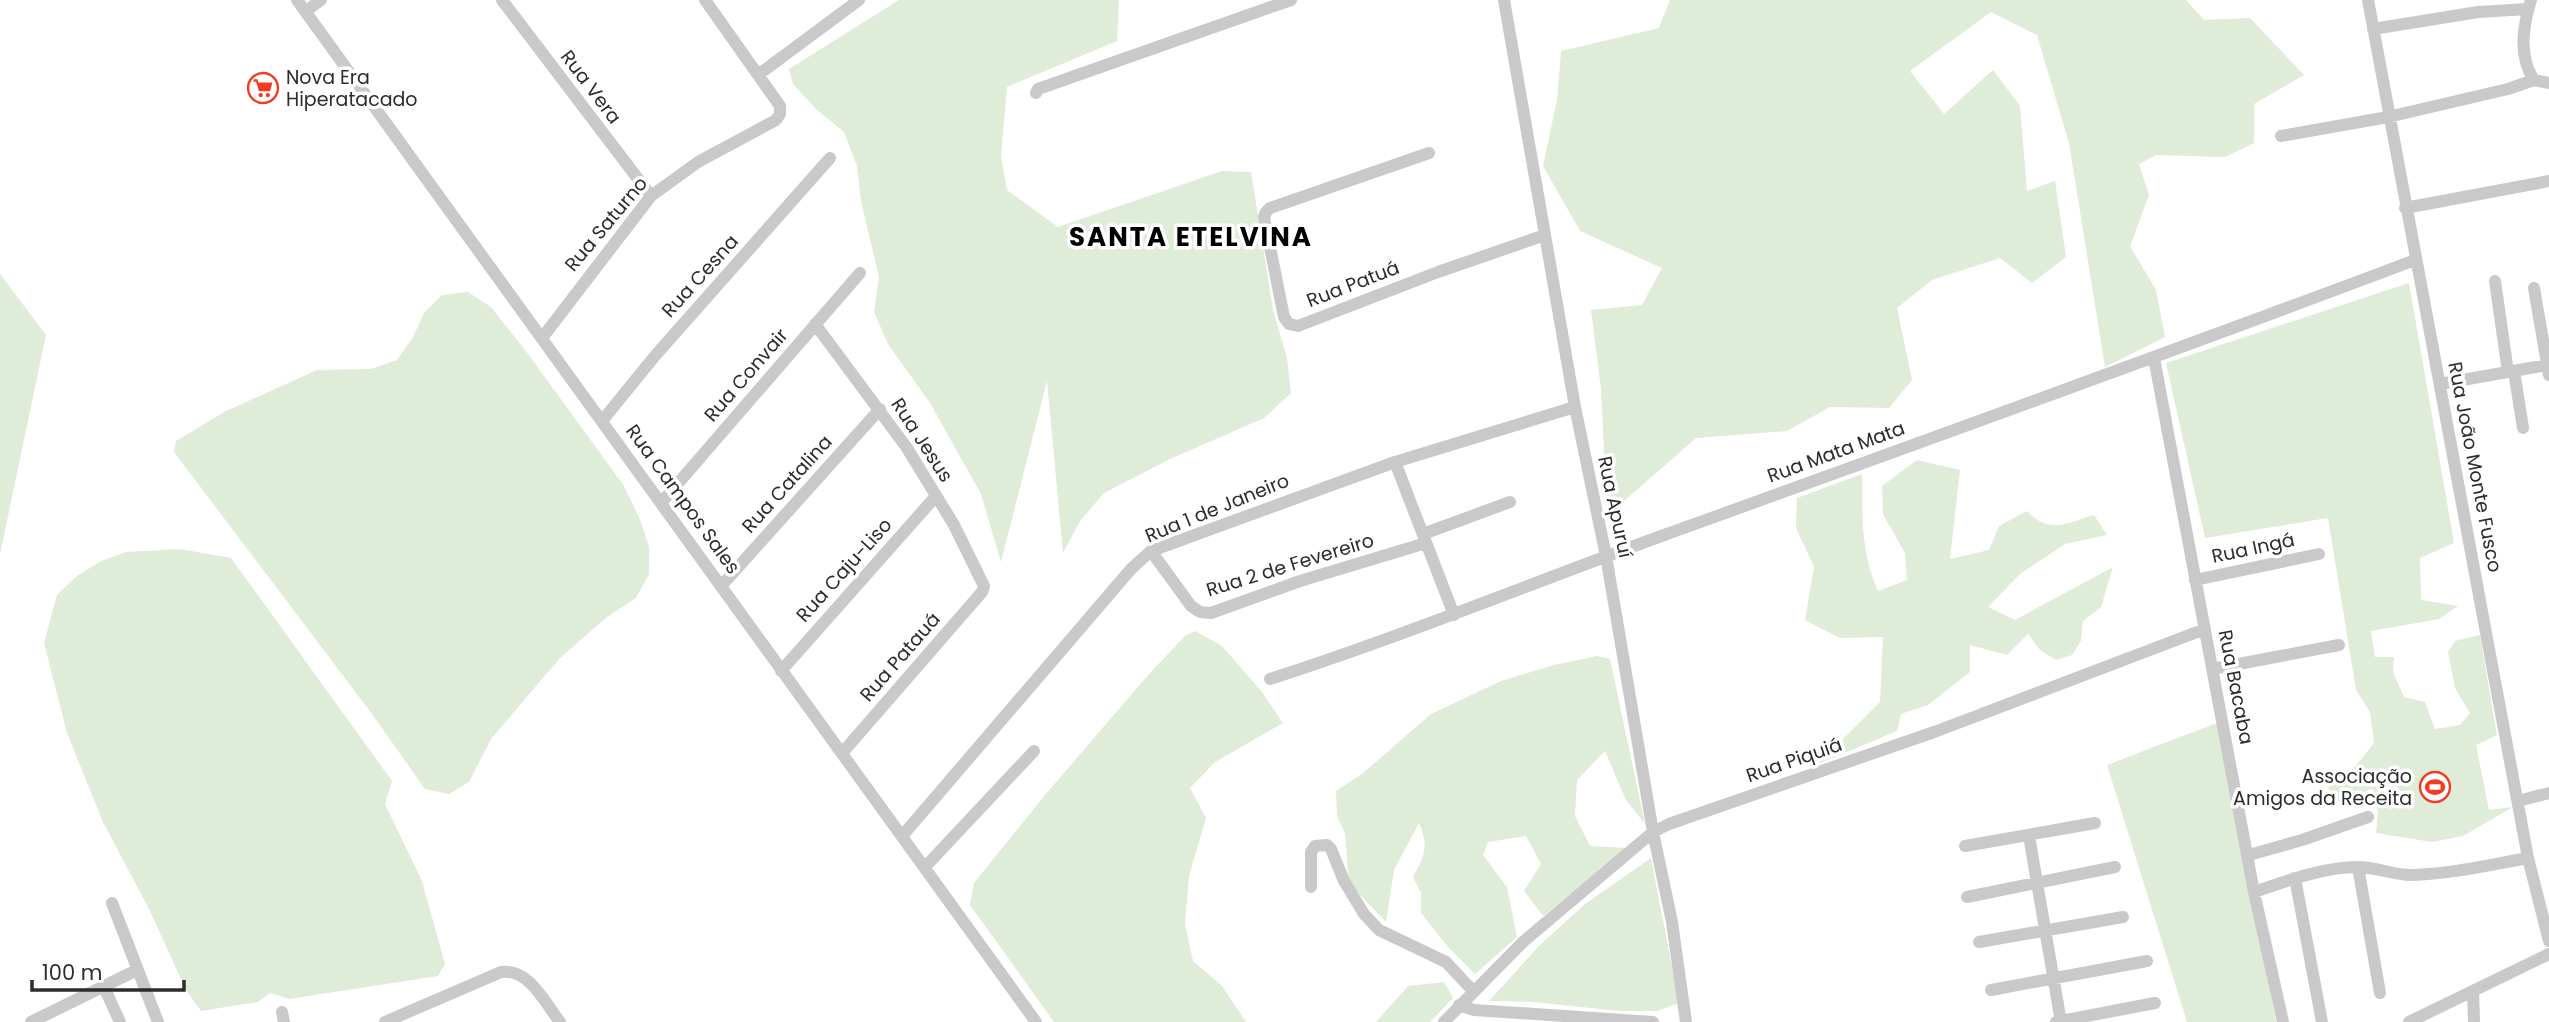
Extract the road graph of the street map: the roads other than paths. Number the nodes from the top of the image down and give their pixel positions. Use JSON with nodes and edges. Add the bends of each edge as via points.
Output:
{"nodes":[{"id":1,"x":297,"y":0,"type":"edge"},
{"id":2,"x":321,"y":0,"type":"edge"},
{"id":3,"x":502,"y":0,"type":"edge"},
{"id":4,"x":705,"y":0,"type":"edge"},
{"id":5,"x":859,"y":0,"type":"edge"},
{"id":6,"x":1291,"y":0,"type":"edge"},
{"id":7,"x":1504,"y":0,"type":"edge"},
{"id":8,"x":2368,"y":0,"type":"edge"},
{"id":9,"x":2530,"y":4,"type":"edge"},
{"id":10,"x":306,"y":11,"type":"junction"},
{"id":11,"x":2373,"y":29,"type":"junction"},
{"id":12,"x":758,"y":75,"type":"junction"},
{"id":13,"x":2534,"y":80,"type":"junction"},
{"id":14,"x":2549,"y":83,"type":"edge"},
{"id":15,"x":1036,"y":93,"type":"dead end"},
{"id":16,"x":2388,"y":117,"type":"junction"},
{"id":17,"x":2281,"y":136,"type":"dead end"},
{"id":18,"x":1429,"y":153,"type":"dead end"},
{"id":19,"x":830,"y":158,"type":"dead end"},
{"id":20,"x":2549,"y":181,"type":"edge"},
{"id":21,"x":651,"y":196,"type":"junction"},
{"id":22,"x":2404,"y":208,"type":"junction"},
{"id":23,"x":1545,"y":235,"type":"junction"},
{"id":24,"x":2414,"y":260,"type":"junction"},
{"id":25,"x":860,"y":273,"type":"dead end"},
{"id":26,"x":2495,"y":281,"type":"dead end"},
{"id":27,"x":2534,"y":289,"type":"dead end"},
{"id":28,"x":815,"y":324,"type":"junction"},
{"id":29,"x":542,"y":338,"type":"junction"},
{"id":30,"x":2154,"y":358,"type":"junction"},
{"id":31,"x":2548,"y":370,"type":"edge"},
{"id":32,"x":2511,"y":372,"type":"junction"},
{"id":33,"x":2440,"y":384,"type":"junction"},
{"id":34,"x":1575,"y":407,"type":"junction"},
{"id":35,"x":880,"y":409,"type":"junction"},
{"id":36,"x":602,"y":421,"type":"junction"},
{"id":37,"x":2523,"y":428,"type":"dead end"},
{"id":38,"x":1395,"y":461,"type":"junction"},
{"id":39,"x":936,"y":496,"type":"junction"},
{"id":40,"x":1510,"y":502,"type":"dead end"},
{"id":41,"x":661,"y":503,"type":"junction"},
{"id":42,"x":1424,"y":538,"type":"junction"},
{"id":43,"x":1151,"y":551,"type":"junction"},
{"id":44,"x":2319,"y":554,"type":"dead end"},
{"id":45,"x":1606,"y":556,"type":"junction"},
{"id":46,"x":2195,"y":580,"type":"junction"},
{"id":47,"x":722,"y":584,"type":"junction"},
{"id":48,"x":984,"y":586,"type":"joint"},
{"id":49,"x":1454,"y":615,"type":"junction"},
{"id":50,"x":2205,"y":629,"type":"junction"},
{"id":51,"x":2339,"y":645,"type":"dead end"},
{"id":52,"x":2212,"y":669,"type":"junction"},
{"id":53,"x":781,"y":671,"type":"junction"},
{"id":54,"x":1270,"y":679,"type":"dead end"},
{"id":55,"x":1034,"y":751,"type":"dead end"},
{"id":56,"x":843,"y":752,"type":"junction"},
{"id":57,"x":2549,"y":793,"type":"edge"},
{"id":58,"x":2518,"y":801,"type":"junction"},
{"id":59,"x":2368,"y":817,"type":"dead end"},
{"id":60,"x":2095,"y":823,"type":"dead end"},
{"id":61,"x":1653,"y":832,"type":"junction"},
{"id":62,"x":903,"y":835,"type":"junction"},
{"id":63,"x":2029,"y":836,"type":"junction"},
{"id":64,"x":1965,"y":846,"type":"dead end"},
{"id":65,"x":2249,"y":855,"type":"junction"},
{"id":66,"x":2528,"y":858,"type":"junction"},
{"id":67,"x":926,"y":866,"type":"junction"},
{"id":68,"x":2115,"y":867,"type":"dead end"},
{"id":69,"x":2358,"y":867,"type":"junction"},
{"id":70,"x":2295,"y":878,"type":"junction"},
{"id":71,"x":2037,"y":883,"type":"junction"},
{"id":72,"x":1311,"y":887,"type":"dead end"},
{"id":73,"x":2254,"y":892,"type":"junction"},
{"id":74,"x":1968,"y":897,"type":"dead end"},
{"id":75,"x":111,"y":903,"type":"dead end"},
{"id":76,"x":2123,"y":917,"type":"dead end"},
{"id":77,"x":2045,"y":930,"type":"junction"},
{"id":78,"x":2549,"y":940,"type":"edge"},
{"id":79,"x":1979,"y":942,"type":"dead end"},
{"id":80,"x":2549,"y":954,"type":"edge"},
{"id":81,"x":2147,"y":961,"type":"dead end"},
{"id":82,"x":137,"y":970,"type":"junction"},
{"id":83,"x":2054,"y":977,"type":"junction"},
{"id":84,"x":104,"y":987,"type":"junction"},
{"id":85,"x":1991,"y":990,"type":"dead end"},
{"id":86,"x":1473,"y":991,"type":"junction"},
{"id":87,"x":2473,"y":991,"type":"junction"},
{"id":88,"x":2380,"y":993,"type":"dead end"},
{"id":89,"x":2155,"y":1003,"type":"dead end"},
{"id":90,"x":1459,"y":1005,"type":"junction"},
{"id":91,"x":57,"y":1016,"type":"edge"},
{"id":92,"x":1448,"y":1020,"type":"edge"},
{"id":93,"x":31,"y":1022,"type":"edge"},
{"id":94,"x":120,"y":1022,"type":"edge"},
{"id":95,"x":158,"y":1022,"type":"edge"},
{"id":96,"x":385,"y":1022,"type":"edge"},
{"id":97,"x":560,"y":1022,"type":"edge"},
{"id":98,"x":1037,"y":1022,"type":"edge"},
{"id":99,"x":1653,"y":1022,"type":"edge"},
{"id":100,"x":1686,"y":1022,"type":"edge"},
{"id":101,"x":2059,"y":1022,"type":"edge"},
{"id":102,"x":2283,"y":1022,"type":"edge"},
{"id":103,"x":2322,"y":1022,"type":"edge"},
{"id":104,"x":2409,"y":1022,"type":"edge"},
{"id":105,"x":2474,"y":1022,"type":"edge"}],
"edges":[{"from":1,"to":10,"type":"street","name":"Rua Campos Sales"},
{"from":2,"to":10,"type":"street"},
{"from":3,"to":21,"type":"street","name":"Rua Vera"},
{"from":4,"to":12,"type":"street"},
{"from":5,"to":12,"type":"street"},
{"from":6,"to":15,"type":"street"},
{"from":7,"to":23,"type":"street","name":"Rua Apuruí"},
{"from":8,"to":11,"type":"street","name":"Rua João Monte Fusco"},
{"from":9,"to":11,"type":"street"},
{"from":9,"to":13,"type":"street","via":[[2523,39]]},
{"from":10,"to":29,"type":"street","name":"Rua Campos Sales"},
{"from":11,"to":16,"type":"street","name":"Rua João Monte Fusco"},
{"from":12,"to":21,"type":"street","name":"Rua Saturno","via":[[780,106],[776,120],[698,162]]},
{"from":13,"to":14,"type":"street"},
{"from":13,"to":16,"type":"street"},
{"from":16,"to":17,"type":"street"},
{"from":16,"to":22,"type":"street","name":"Rua João Monte Fusco"},
{"from":18,"to":23,"type":"street","name":"Rua Patuá","via":[[1266,212],[1282,308],[1289,324],[1298,326]]},
{"from":19,"to":36,"type":"street","name":"Rua Cesna"},
{"from":20,"to":22,"type":"street"},
{"from":21,"to":29,"type":"street","name":"Rua Saturno"},
{"from":22,"to":24,"type":"street","name":"Rua João Monte Fusco"},
{"from":23,"to":34,"type":"street","name":"Rua Apuruí"},
{"from":24,"to":30,"type":"street","name":"Rua Mata Mata"},
{"from":24,"to":33,"type":"street","name":"Rua João Monte Fusco"},
{"from":25,"to":28,"type":"street","name":"Rua Convair"},
{"from":26,"to":32,"type":"street"},
{"from":27,"to":31,"type":"street"},
{"from":28,"to":35,"type":"street","name":"Rua Jesus"},
{"from":28,"to":41,"type":"street","name":"Rua Convair"},
{"from":29,"to":36,"type":"street","name":"Rua Campos Sales"},
{"from":30,"to":45,"type":"street","name":"Rua Mata Mata"},
{"from":30,"to":46,"type":"street","name":"Rua Bacaba"},
{"from":31,"to":32,"type":"street"},
{"from":32,"to":33,"type":"street"},
{"from":32,"to":37,"type":"street"},
{"from":33,"to":58,"type":"street","name":"Rua João Monte Fusco"},
{"from":34,"to":38,"type":"street","name":"Rua 1 de Janeiro"},
{"from":34,"to":45,"type":"street","name":"Rua Apuruí"},
{"from":35,"to":39,"type":"street","name":"Rua Jesus"},
{"from":35,"to":47,"type":"street","name":"Rua Catalina"},
{"from":36,"to":41,"type":"street","name":"Rua Campos Sales"},
{"from":38,"to":42,"type":"street"},
{"from":38,"to":43,"type":"street","name":"Rua 1 de Janeiro"},
{"from":39,"to":48,"type":"street","name":"Rua Jesus"},
{"from":39,"to":53,"type":"street","name":"Rua Caju-Liso"},
{"from":40,"to":42,"type":"street","name":"Rua 2 de Fevereiro"},
{"from":41,"to":47,"type":"street","name":"Rua Campos Sales"},
{"from":42,"to":43,"type":"street","name":"Rua 2 de Fevereiro","via":[[1211,613],[1191,606]]},
{"from":42,"to":49,"type":"street"},
{"from":43,"to":62,"type":"street","name":"Rua 1 de Janeiro"},
{"from":44,"to":46,"type":"street","name":"Rua Ingá"},
{"from":45,"to":49,"type":"street","name":"Rua Mata Mata"},
{"from":45,"to":61,"type":"street","name":"Rua Apuruí"},
{"from":46,"to":50,"type":"street","name":"Rua Bacaba"},
{"from":47,"to":53,"type":"street","name":"Rua Campos Sales"},
{"from":48,"to":56,"type":"street","name":"Rua Patauá"},
{"from":49,"to":54,"type":"street","name":"Rua Mata Mata"},
{"from":50,"to":52,"type":"street","name":"Rua Bacaba"},
{"from":50,"to":61,"type":"street","name":"Rua Piquiá"},
{"from":51,"to":52,"type":"street"},
{"from":52,"to":65,"type":"street","name":"Rua Bacaba"},
{"from":53,"to":56,"type":"street","name":"Rua Campos Sales"},
{"from":55,"to":67,"type":"street"},
{"from":56,"to":62,"type":"street","name":"Rua Campos Sales"},
{"from":57,"to":58,"type":"street"},
{"from":58,"to":66,"type":"street","name":"Rua João Monte Fusco"},
{"from":59,"to":65,"type":"street"},
{"from":60,"to":63,"type":"street"},
{"from":61,"to":86,"type":"street","name":"Rua Piquiá","via":[[1523,942]]},
{"from":61,"to":100,"type":"street","name":"Rua Apuruí"},
{"from":62,"to":67,"type":"street","name":"Rua Campos Sales"},
{"from":63,"to":64,"type":"street"},
{"from":63,"to":71,"type":"street"},
{"from":65,"to":73,"type":"street","name":"Rua Bacaba"},
{"from":66,"to":69,"type":"street","via":[[2410,875]]},
{"from":66,"to":78,"type":"street","name":"Rua João Monte Fusco"},
{"from":67,"to":98,"type":"street","name":"Rua Campos Sales"},
{"from":68,"to":71,"type":"street"},
{"from":69,"to":70,"type":"street"},
{"from":69,"to":88,"type":"street"},
{"from":70,"to":73,"type":"street"},
{"from":70,"to":103,"type":"street"},
{"from":71,"to":74,"type":"street"},
{"from":71,"to":77,"type":"street"},
{"from":72,"to":86,"type":"street","via":[[1311,852],[1315,846],[1327,845],[1352,898],[1380,930],[1446,962]]},
{"from":73,"to":102,"type":"street","name":"Rua Bacaba"},
{"from":75,"to":82,"type":"street"},
{"from":76,"to":77,"type":"street"},
{"from":77,"to":79,"type":"street"},
{"from":77,"to":83,"type":"street"},
{"from":80,"to":87,"type":"street"},
{"from":81,"to":83,"type":"street"},
{"from":82,"to":84,"type":"street"},
{"from":82,"to":95,"type":"street"},
{"from":83,"to":85,"type":"street"},
{"from":83,"to":101,"type":"street"},
{"from":84,"to":91,"type":"street"},
{"from":84,"to":94,"type":"street"},
{"from":86,"to":90,"type":"street","name":"Rua Piquiá"},
{"from":87,"to":104,"type":"street"},
{"from":87,"to":105,"type":"street"},
{"from":89,"to":101,"type":"street"},
{"from":90,"to":92,"type":"street","name":"Rua Piquiá"},
{"from":90,"to":99,"type":"street","via":[[1474,1010]]},
{"from":91,"to":93,"type":"street"},
{"from":96,"to":97,"type":"street","via":[[501,972],[526,978]]}]}
